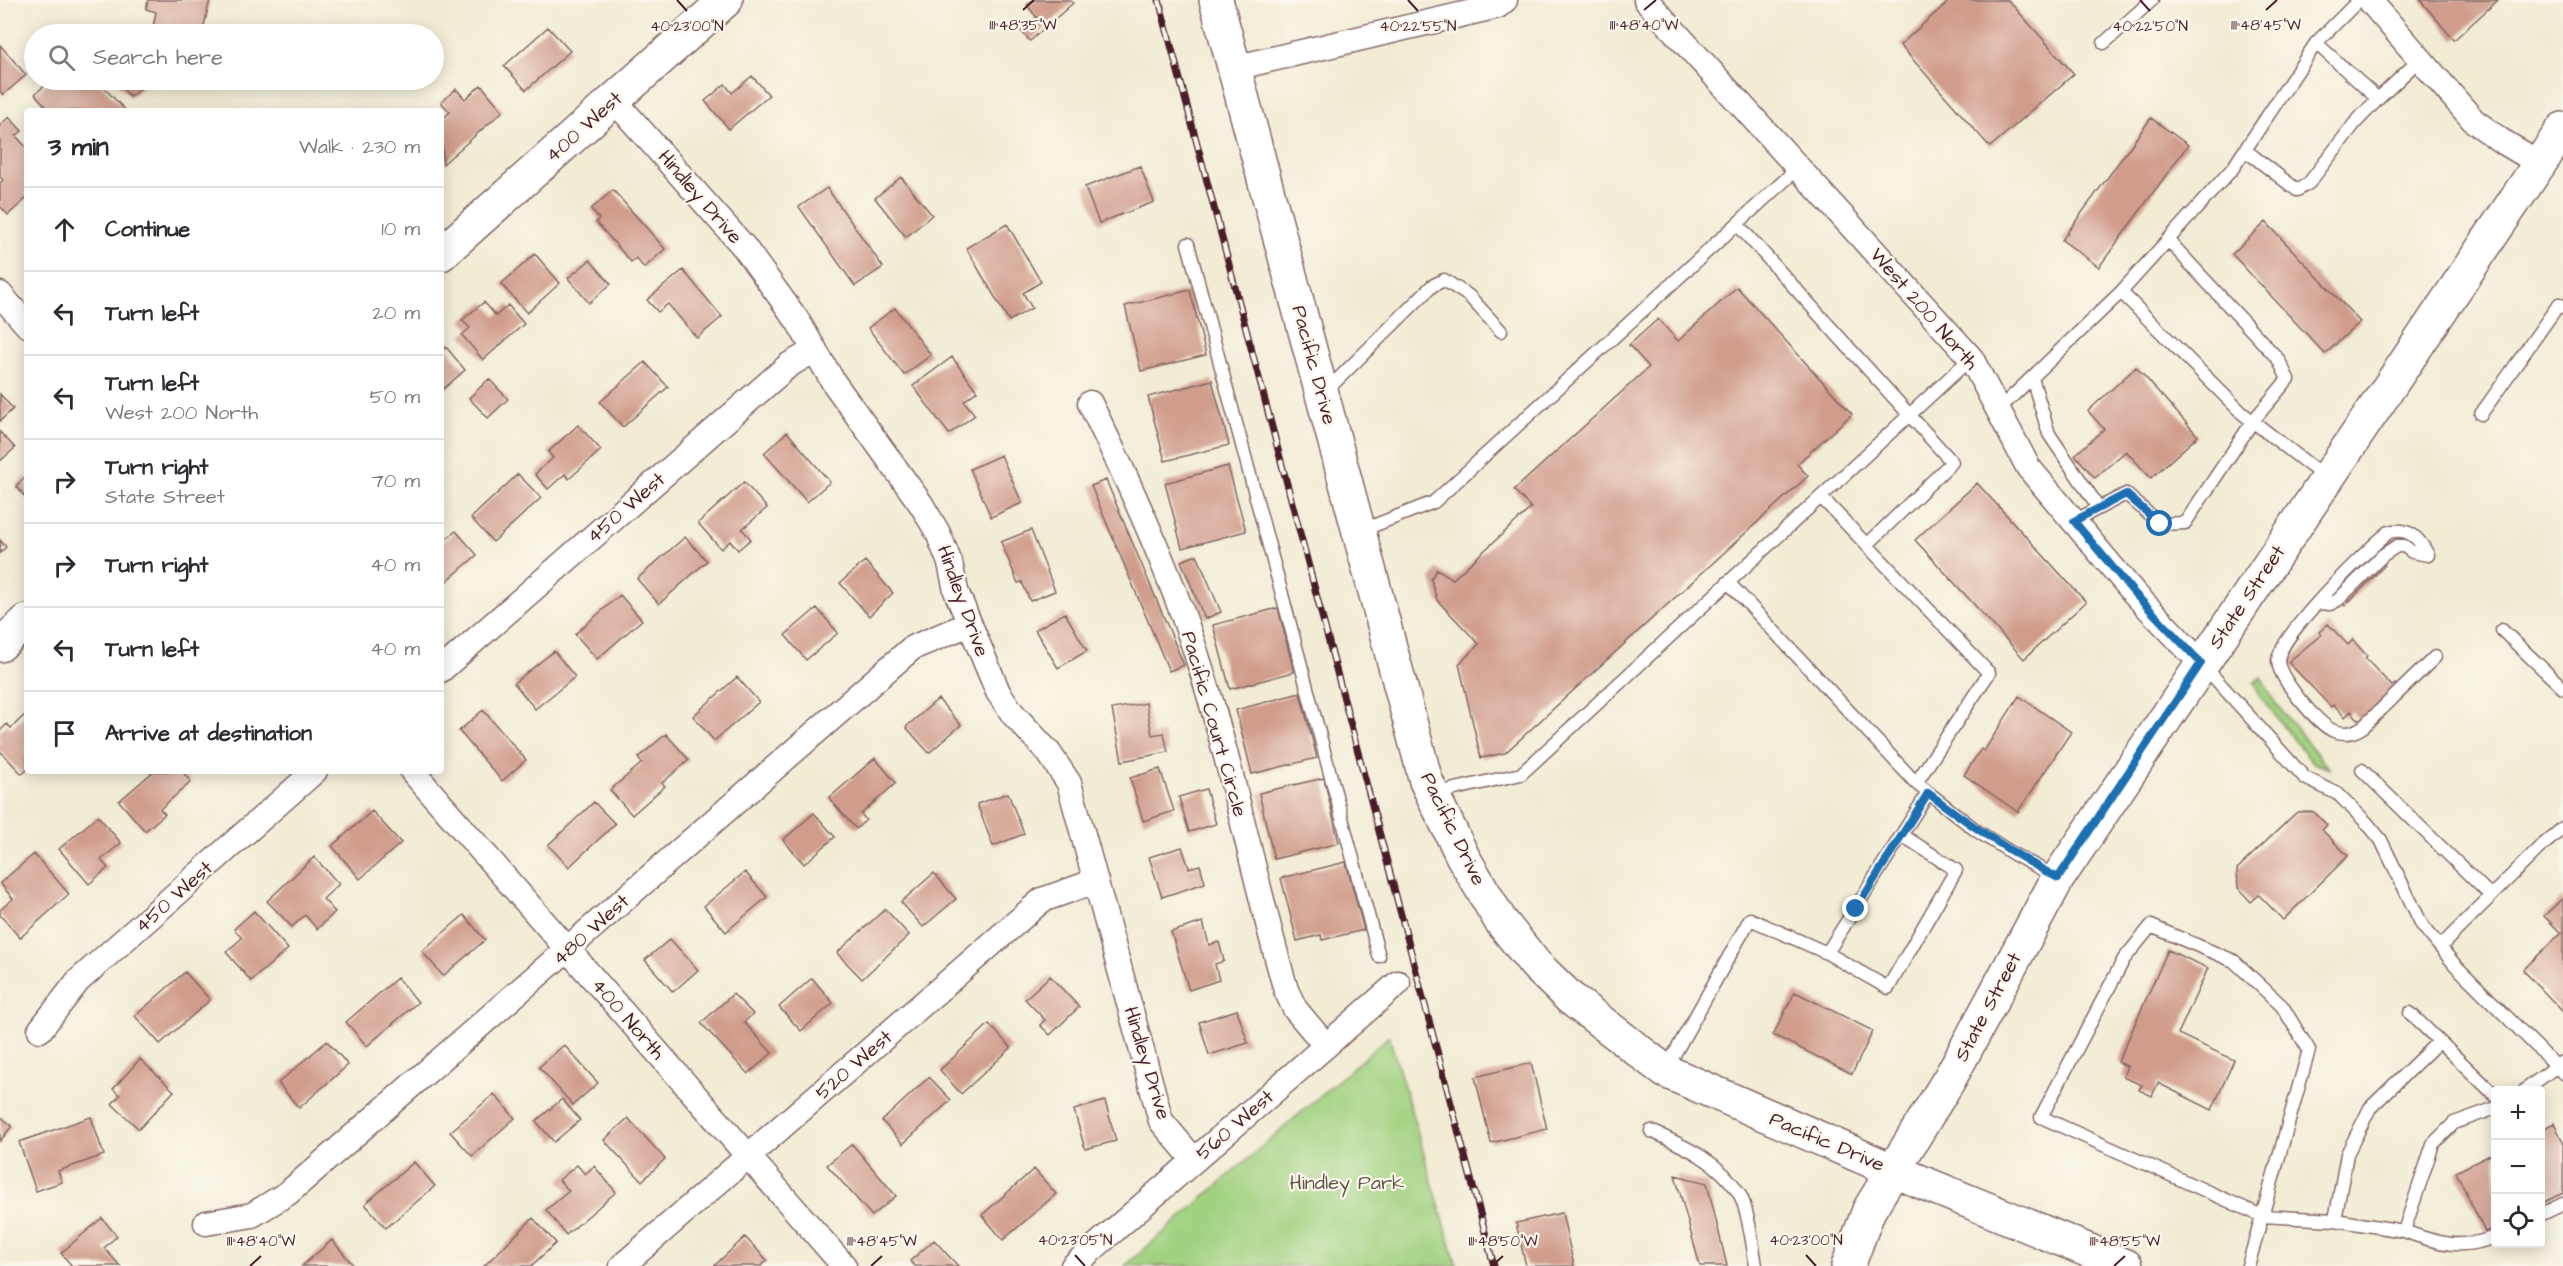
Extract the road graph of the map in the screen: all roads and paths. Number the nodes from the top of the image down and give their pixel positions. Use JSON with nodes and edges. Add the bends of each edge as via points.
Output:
{"nodes":[{"id":1,"x":726,"y":0,"type":"edge"},
{"id":2,"x":1216,"y":0,"type":"edge"},
{"id":3,"x":1505,"y":0,"type":"edge"},
{"id":4,"x":1646,"y":0,"type":"edge"},
{"id":5,"x":2152,"y":0,"type":"edge"},
{"id":6,"x":2359,"y":0,"type":"edge"},
{"id":7,"x":2368,"y":0,"type":"edge"},
{"id":8,"x":2104,"y":43,"type":"dead end"},
{"id":9,"x":2316,"y":43,"type":"junction"},
{"id":10,"x":2420,"y":59,"type":"junction"},
{"id":11,"x":1234,"y":68,"type":"junction"},
{"id":12,"x":2378,"y":99,"type":"junction"},
{"id":13,"x":614,"y":100,"type":"junction"},
{"id":14,"x":2563,"y":129,"type":"edge"},
{"id":15,"x":2245,"y":150,"type":"junction"},
{"id":16,"x":2539,"y":163,"type":"junction"},
{"id":17,"x":1798,"y":168,"type":"junction"},
{"id":18,"x":1737,"y":224,"type":"junction"},
{"id":19,"x":2168,"y":240,"type":"junction"},
{"id":20,"x":1188,"y":244,"type":"dead end"},
{"id":21,"x":444,"y":251,"type":"edge"},
{"id":22,"x":2121,"y":292,"type":"junction"},
{"id":23,"x":0,"y":294,"type":"edge"},
{"id":24,"x":2562,"y":304,"type":"edge"},
{"id":25,"x":24,"y":322,"type":"edge"},
{"id":26,"x":1501,"y":331,"type":"dead end"},
{"id":27,"x":815,"y":350,"type":"junction"},
{"id":28,"x":1971,"y":358,"type":"junction"},
{"id":29,"x":2032,"y":378,"type":"junction"},
{"id":30,"x":1322,"y":395,"type":"junction"},
{"id":31,"x":1089,"y":403,"type":"dead end"},
{"id":32,"x":1998,"y":410,"type":"junction"},
{"id":33,"x":2481,"y":414,"type":"dead end"},
{"id":34,"x":1909,"y":415,"type":"junction"},
{"id":35,"x":2253,"y":422,"type":"junction"},
{"id":36,"x":2327,"y":478,"type":"junction"},
{"id":37,"x":1821,"y":497,"type":"junction"},
{"id":38,"x":2099,"y":508,"type":"junction"},
{"id":39,"x":2074,"y":521,"type":"junction"},
{"id":40,"x":1359,"y":531,"type":"junction"},
{"id":41,"x":1867,"y":545,"type":"junction"},
{"id":42,"x":2428,"y":555,"type":"dead end"},
{"id":43,"x":1728,"y":582,"type":"junction"},
{"id":44,"x":24,"y":624,"type":"edge"},
{"id":45,"x":969,"y":624,"type":"junction"},
{"id":46,"x":2502,"y":630,"type":"dead end"},
{"id":47,"x":0,"y":645,"type":"edge"},
{"id":48,"x":2435,"y":657,"type":"dead end"},
{"id":49,"x":2201,"y":663,"type":"junction"},
{"id":50,"x":444,"y":667,"type":"edge"},
{"id":51,"x":2563,"y":688,"type":"edge"},
{"id":52,"x":2362,"y":770,"type":"dead end"},
{"id":53,"x":312,"y":774,"type":"edge"},
{"id":54,"x":415,"y":774,"type":"edge"},
{"id":55,"x":1916,"y":783,"type":"junction"},
{"id":56,"x":1928,"y":793,"type":"junction"},
{"id":57,"x":1432,"y":794,"type":"junction"},
{"id":58,"x":1902,"y":835,"type":"junction"},
{"id":59,"x":2561,"y":835,"type":"edge"},
{"id":60,"x":2058,"y":878,"type":"junction"},
{"id":61,"x":1096,"y":881,"type":"junction"},
{"id":62,"x":2491,"y":896,"type":"junction"},
{"id":63,"x":2440,"y":946,"type":"junction"},
{"id":64,"x":567,"y":950,"type":"junction"},
{"id":65,"x":1827,"y":953,"type":"junction"},
{"id":66,"x":1379,"y":956,"type":"dead end"},
{"id":67,"x":1398,"y":983,"type":"dead end"},
{"id":68,"x":2410,"y":1013,"type":"dead end"},
{"id":69,"x":40,"y":1030,"type":"dead end"},
{"id":70,"x":2439,"y":1041,"type":"junction"},
{"id":71,"x":1326,"y":1046,"type":"junction"},
{"id":72,"x":2561,"y":1067,"type":"edge"},
{"id":73,"x":1665,"y":1071,"type":"junction"},
{"id":74,"x":2531,"y":1086,"type":"edge"},
{"id":75,"x":2491,"y":1091,"type":"edge"},
{"id":76,"x":2491,"y":1110,"type":"edge"},
{"id":77,"x":1651,"y":1131,"type":"dead end"},
{"id":78,"x":748,"y":1156,"type":"junction"},
{"id":79,"x":1194,"y":1160,"type":"junction"},
{"id":80,"x":1892,"y":1170,"type":"junction"},
{"id":81,"x":2563,"y":1204,"type":"edge"},
{"id":82,"x":2545,"y":1213,"type":"edge"},
{"id":83,"x":2262,"y":1216,"type":"junction"},
{"id":84,"x":2335,"y":1220,"type":"junction"},
{"id":85,"x":206,"y":1223,"type":"dead end"},
{"id":86,"x":2404,"y":1231,"type":"junction"},
{"id":87,"x":2491,"y":1238,"type":"edge"},
{"id":88,"x":2115,"y":1264,"type":"edge"},
{"id":89,"x":622,"y":1266,"type":"edge"},
{"id":90,"x":844,"y":1266,"type":"edge"},
{"id":91,"x":1072,"y":1266,"type":"edge"},
{"id":92,"x":1756,"y":1266,"type":"edge"},
{"id":93,"x":1848,"y":1266,"type":"edge"},
{"id":94,"x":2248,"y":1266,"type":"edge"}],
"edges":[{"from":1,"to":13,"type":"street","name":"400 West"},
{"from":2,"to":11,"type":"street","name":"Pacific Drive"},
{"from":3,"to":11,"type":"street","via":[[1498,6]]},
{"from":4,"to":17,"type":"street","name":"West 200 North"},
{"from":5,"to":8,"type":"lane"},
{"from":6,"to":9,"type":"lane"},
{"from":7,"to":10,"type":"street"},
{"from":9,"to":12,"type":"lane"},
{"from":9,"to":15,"type":"lane"},
{"from":10,"to":12,"type":"lane"},
{"from":10,"to":16,"type":"street","via":[[2474,121]]},
{"from":11,"to":30,"type":"street","name":"Pacific Drive"},
{"from":12,"to":15,"type":"lane","via":[[2309,183],[2297,190]]},
{"from":13,"to":21,"type":"street","name":"400 West"},
{"from":13,"to":27,"type":"street","name":"Hindley Drive","via":[[744,247]]},
{"from":14,"to":16,"type":"street","name":"State Street"},
{"from":15,"to":19,"type":"lane"},
{"from":16,"to":36,"type":"street","name":"State Street"},
{"from":17,"to":18,"type":"lane"},
{"from":17,"to":28,"type":"street","name":"West 200 North"},
{"from":18,"to":34,"type":"lane"},
{"from":18,"to":40,"type":"lane","via":[[1434,502]]},
{"from":19,"to":22,"type":"lane"},
{"from":19,"to":35,"type":"lane","via":[[2278,359],[2288,379]]},
{"from":20,"to":66,"type":"lane"},
{"from":22,"to":29,"type":"lane"},
{"from":22,"to":35,"type":"lane"},
{"from":23,"to":25,"type":"street"},
{"from":24,"to":33,"type":"lane"},
{"from":26,"to":30,"type":"lane","via":[[1470,296],[1444,280],[1432,286]]},
{"from":27,"to":45,"type":"street","name":"Hindley Drive","via":[[938,533]]},
{"from":27,"to":50,"type":"street","name":"450 West","via":[[789,365]]},
{"from":28,"to":32,"type":"street","name":"West 200 North"},
{"from":28,"to":34,"type":"lane"},
{"from":29,"to":32,"type":"lane"},
{"from":29,"to":38,"type":"lane","via":[[2049,434]]},
{"from":30,"to":40,"type":"street","name":"Pacific Drive"},
{"from":31,"to":71,"type":"street","name":"Pacific Court Circle","via":[[1117,458],[1188,629],[1286,990],[1295,1009]]},
{"from":32,"to":39,"type":"street","name":"West 200 North","via":[[2028,467]]},
{"from":34,"to":37,"type":"lane"},
{"from":34,"to":41,"type":"lane","via":[[1953,462]]},
{"from":35,"to":36,"type":"lane"},
{"from":35,"to":38,"type":"lane","via":[[2185,523],[2160,524],[2126,494]]},
{"from":36,"to":49,"type":"street","name":"State Street"},
{"from":37,"to":41,"type":"lane"},
{"from":37,"to":43,"type":"lane"},
{"from":38,"to":39,"type":"lane"},
{"from":39,"to":49,"type":"street","name":"West 200 North","via":[[2134,593]]},
{"from":40,"to":57,"type":"street","name":"Pacific Drive"},
{"from":41,"to":55,"type":"lane","via":[[1989,673]]},
{"from":42,"to":48,"type":"lane","via":[[2410,532],[2389,532],[2318,603],[2278,661],[2282,674],[2300,699],[2332,730],[2345,734],[2355,733]]},
{"from":43,"to":55,"type":"lane"},
{"from":43,"to":57,"type":"lane","via":[[1521,774]]},
{"from":44,"to":47,"type":"street"},
{"from":45,"to":61,"type":"street","name":"Hindley Drive","via":[[998,692],[1069,783]]},
{"from":45,"to":64,"type":"street","name":"480 West","via":[[912,648]]},
{"from":46,"to":51,"type":"lane"},
{"from":49,"to":60,"type":"street","name":"State Street"},
{"from":49,"to":63,"type":"lane","via":[[2305,778],[2338,794],[2374,831],[2422,925]]},
{"from":52,"to":62,"type":"lane"},
{"from":53,"to":69,"type":"street","name":"450 West","via":[[78,981]]},
{"from":54,"to":64,"type":"street","name":"400 North"},
{"from":55,"to":56,"type":"lane"},
{"from":56,"to":58,"type":"lane"},
{"from":56,"to":60,"type":"lane","via":[[1977,831]]},
{"from":57,"to":73,"type":"street","name":"Pacific Drive","via":[[1500,920],[1536,965],[1570,998]]},
{"from":58,"to":65,"type":"lane"},
{"from":58,"to":65,"type":"lane","via":[[1956,870],[1888,988]]},
{"from":59,"to":62,"type":"lane"},
{"from":60,"to":80,"type":"street","name":"State Street","via":[[1950,1078]]},
{"from":61,"to":78,"type":"street","name":"520 West","via":[[1042,900]]},
{"from":61,"to":79,"type":"street","name":"Hindley Drive","via":[[1161,1121]]},
{"from":62,"to":63,"type":"lane"},
{"from":63,"to":72,"type":"lane"},
{"from":64,"to":78,"type":"street","name":"400 North"},
{"from":64,"to":85,"type":"street","name":"480 West","via":[[288,1194],[252,1215]]},
{"from":65,"to":73,"type":"lane","via":[[1750,919]]},
{"from":67,"to":71,"type":"street","name":"560 West"},
{"from":68,"to":70,"type":"lane"},
{"from":70,"to":75,"type":"lane"},
{"from":70,"to":84,"type":"lane","via":[[2370,1108],[2347,1154]]},
{"from":71,"to":79,"type":"street","name":"560 West"},
{"from":72,"to":74,"type":"lane"},
{"from":73,"to":80,"type":"street","name":"Pacific Drive"},
{"from":76,"to":86,"type":"lane","via":[[2454,1124],[2433,1144]]},
{"from":77,"to":92,"type":"lane","via":[[1689,1148],[1719,1169],[1740,1194]]},
{"from":78,"to":89,"type":"street","name":"520 West"},
{"from":78,"to":90,"type":"street","name":"400 North"},
{"from":79,"to":91,"type":"street","name":"560 West"},
{"from":80,"to":88,"type":"street","name":"Pacific Drive"},
{"from":80,"to":93,"type":"street","name":"State Street","via":[[1869,1210]]},
{"from":81,"to":82,"type":"lane"},
{"from":83,"to":83,"type":"lane","via":[[2309,1050],[2282,1006],[2234,961],[2151,926],[2124,959],[2041,1117]]},
{"from":83,"to":84,"type":"lane"},
{"from":83,"to":94,"type":"lane"},
{"from":84,"to":86,"type":"lane"},
{"from":86,"to":87,"type":"lane","via":[[2438,1244],[2462,1245]]}]}
